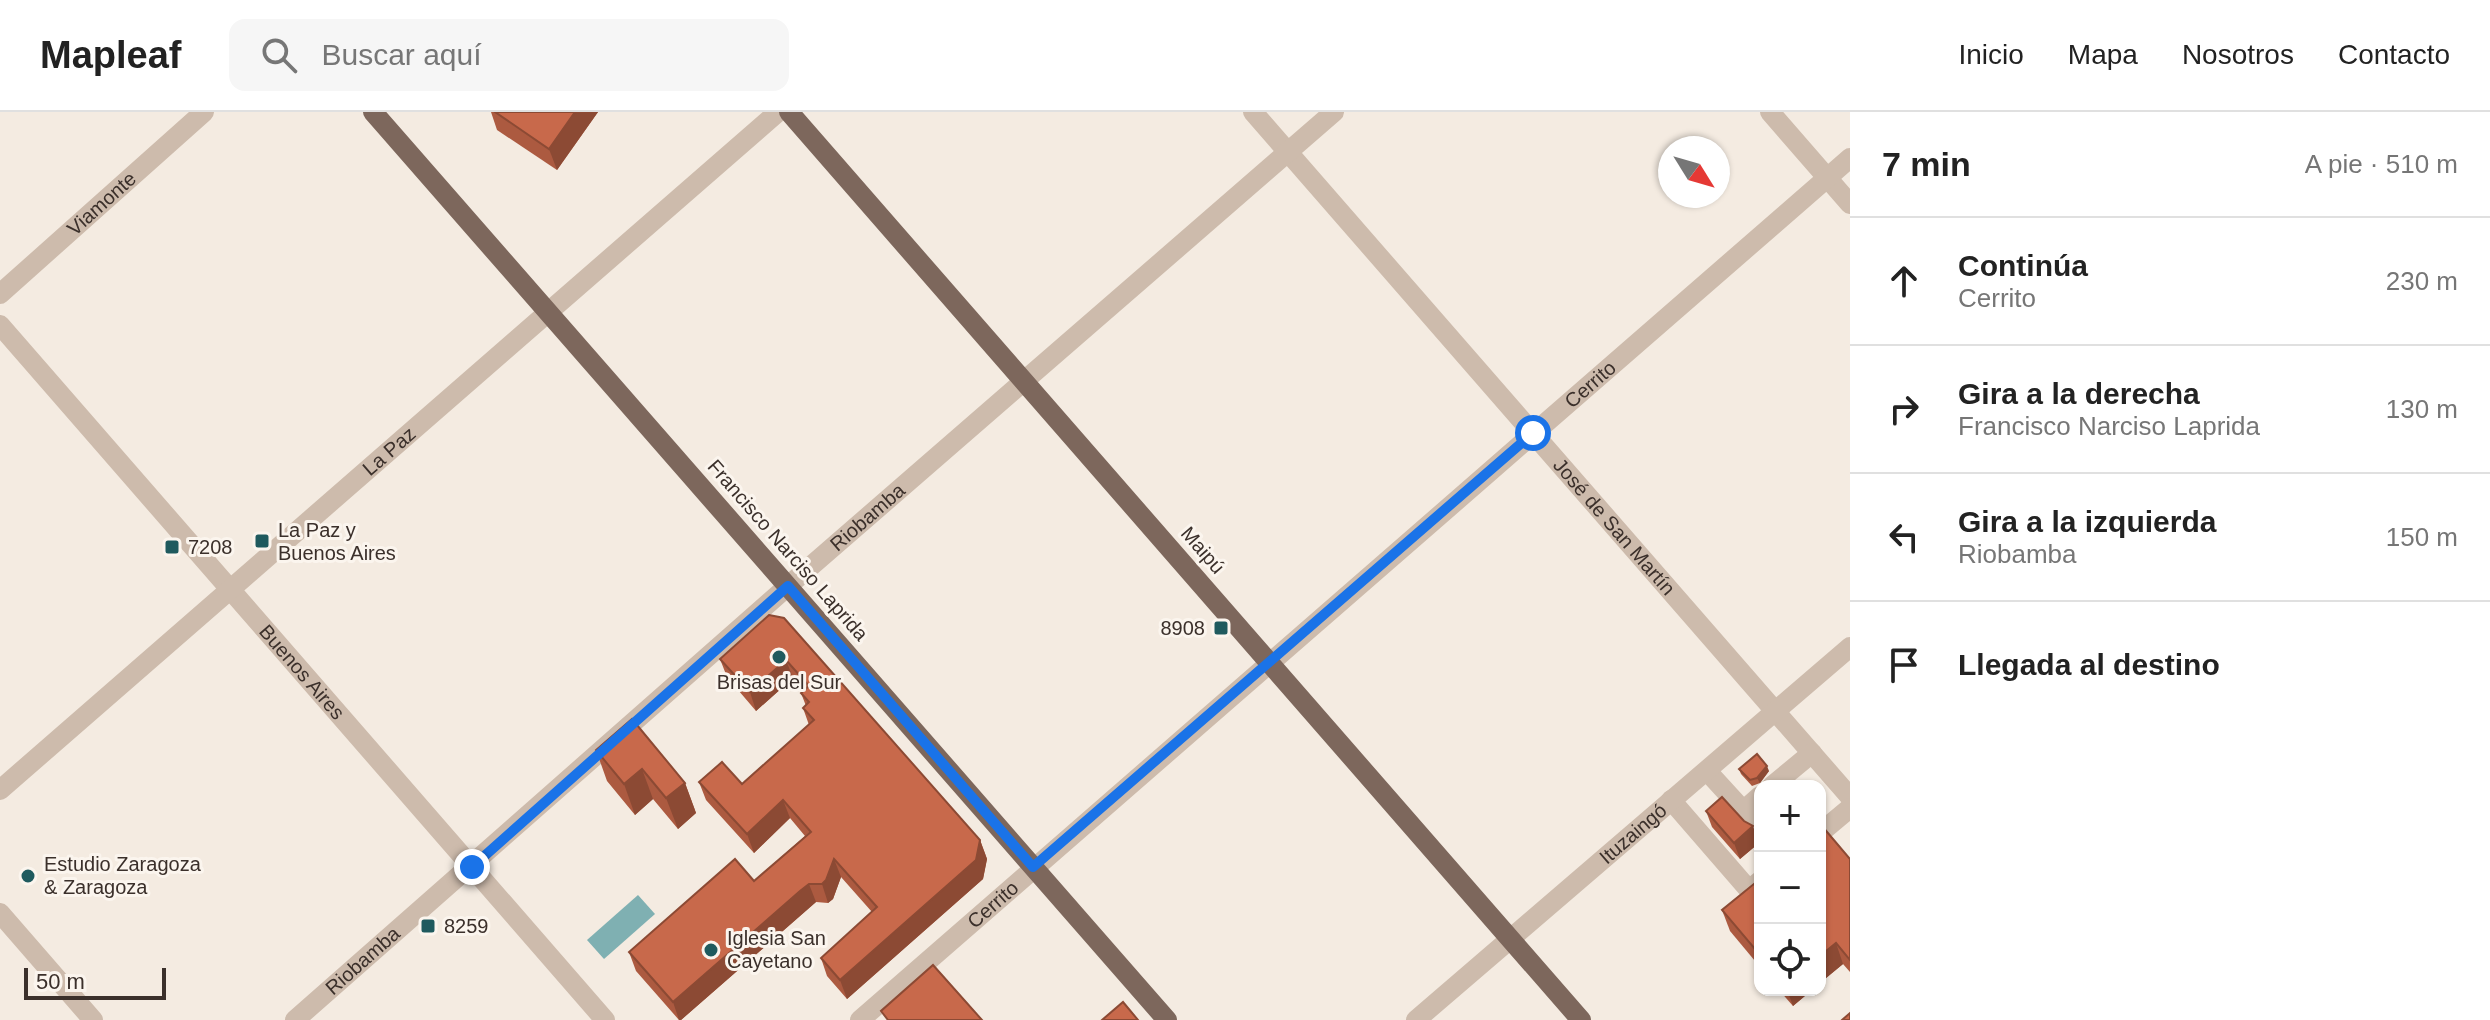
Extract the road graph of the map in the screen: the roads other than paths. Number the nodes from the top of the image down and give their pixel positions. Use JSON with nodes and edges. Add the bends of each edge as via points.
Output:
{"nodes":[{"id":1,"x":204,"y":112,"type":"edge"},
{"id":2,"x":373,"y":112,"type":"edge"},
{"id":3,"x":778,"y":112,"type":"edge"},
{"id":4,"x":789,"y":112,"type":"edge"},
{"id":5,"x":1253,"y":112,"type":"edge"},
{"id":6,"x":1334,"y":112,"type":"edge"},
{"id":7,"x":1770,"y":112,"type":"edge"},
{"id":8,"x":1288,"y":152,"type":"junction"},
{"id":9,"x":1850,"y":158,"type":"edge"},
{"id":10,"x":1827,"y":178,"type":"junction"},
{"id":11,"x":1850,"y":204,"type":"edge"},
{"id":12,"x":0,"y":294,"type":"edge"},
{"id":13,"x":548,"y":312,"type":"junction"},
{"id":14,"x":0,"y":325,"type":"edge"},
{"id":15,"x":1024,"y":381,"type":"junction"},
{"id":16,"x":1533,"y":433,"type":"junction"},
{"id":17,"x":788,"y":586,"type":"junction"},
{"id":18,"x":230,"y":589,"type":"junction"},
{"id":19,"x":1850,"y":647,"type":"edge"},
{"id":20,"x":1269,"y":662,"type":"junction"},
{"id":21,"x":1776,"y":712,"type":"junction"},
{"id":22,"x":1812,"y":753,"type":"junction"},
{"id":23,"x":1707,"y":771,"type":"junction"},
{"id":24,"x":1779,"y":780,"type":"edge"},
{"id":25,"x":1825,"y":780,"type":"edge"},
{"id":26,"x":1826,"y":783,"type":"edge"},
{"id":27,"x":0,"y":790,"type":"edge"},
{"id":28,"x":1850,"y":797,"type":"edge"},
{"id":29,"x":1671,"y":800,"type":"junction"},
{"id":30,"x":1754,"y":801,"type":"edge"},
{"id":31,"x":1850,"y":808,"type":"edge"},
{"id":32,"x":1743,"y":811,"type":"junction"},
{"id":33,"x":1754,"y":823,"type":"edge"},
{"id":34,"x":1826,"y":828,"type":"edge"},
{"id":35,"x":472,"y":867,"type":"junction"},
{"id":36,"x":1033,"y":867,"type":"junction"},
{"id":37,"x":1754,"y":886,"type":"edge"},
{"id":38,"x":0,"y":913,"type":"edge"},
{"id":39,"x":1510,"y":938,"type":"junction"},
{"id":40,"x":93,"y":1020,"type":"edge"},
{"id":41,"x":295,"y":1020,"type":"edge"},
{"id":42,"x":605,"y":1020,"type":"edge"},
{"id":43,"x":860,"y":1020,"type":"edge"},
{"id":44,"x":1167,"y":1020,"type":"edge"},
{"id":45,"x":1416,"y":1020,"type":"edge"},
{"id":46,"x":1581,"y":1020,"type":"edge"}],
"edges":[{"from":1,"to":12,"type":"street","name":"Viamonte"},
{"from":2,"to":13,"type":"main road","name":"Francisco Narciso Laprida"},
{"from":3,"to":13,"type":"street","name":"La Paz"},
{"from":4,"to":15,"type":"main road","name":"Maipú"},
{"from":5,"to":8,"type":"street","name":"José de San Martín"},
{"from":6,"to":8,"type":"street","name":"Riobamba"},
{"from":7,"to":10,"type":"street"},
{"from":8,"to":15,"type":"street","name":"Riobamba"},
{"from":8,"to":16,"type":"street","name":"José de San Martín"},
{"from":9,"to":10,"type":"street","name":"Cerrito"},
{"from":10,"to":11,"type":"street"},
{"from":10,"to":16,"type":"street","name":"Cerrito"},
{"from":13,"to":17,"type":"main road","name":"Francisco Narciso Laprida"},
{"from":13,"to":18,"type":"street","name":"La Paz"},
{"from":14,"to":18,"type":"street","name":"Buenos Aires"},
{"from":15,"to":17,"type":"street","name":"Riobamba"},
{"from":15,"to":20,"type":"main road","name":"Maipú"},
{"from":16,"to":20,"type":"street","name":"Cerrito"},
{"from":16,"to":21,"type":"street","name":"José de San Martín"},
{"from":17,"to":35,"type":"street","name":"Riobamba"},
{"from":17,"to":36,"type":"main road","name":"Francisco Narciso Laprida"},
{"from":18,"to":27,"type":"street","name":"La Paz"},
{"from":18,"to":35,"type":"street","name":"Buenos Aires"},
{"from":19,"to":21,"type":"street","name":"Ituzaingó"},
{"from":20,"to":36,"type":"street","name":"Cerrito"},
{"from":20,"to":39,"type":"main road","name":"Maipú"},
{"from":21,"to":22,"type":"street","name":"José de San Martín"},
{"from":21,"to":23,"type":"street","name":"Ituzaingó"},
{"from":22,"to":24,"type":"street"},
{"from":22,"to":25,"type":"street","name":"José de San Martín"},
{"from":23,"to":29,"type":"street","name":"Ituzaingó"},
{"from":23,"to":32,"type":"street"},
{"from":26,"to":28,"type":"street","name":"José de San Martín"},
{"from":29,"to":37,"type":"street","via":[[1749,890]]},
{"from":29,"to":39,"type":"street","name":"Ituzaingó"},
{"from":30,"to":32,"type":"street"},
{"from":31,"to":34,"type":"street"},
{"from":32,"to":33,"type":"street"},
{"from":35,"to":41,"type":"street","name":"Riobamba"},
{"from":35,"to":42,"type":"street","name":"Buenos Aires"},
{"from":36,"to":43,"type":"street","name":"Cerrito"},
{"from":36,"to":44,"type":"main road","name":"Francisco Narciso Laprida"},
{"from":38,"to":40,"type":"street"},
{"from":39,"to":45,"type":"street","name":"Ituzaingó"},
{"from":39,"to":46,"type":"main road","name":"Maipú"}]}
